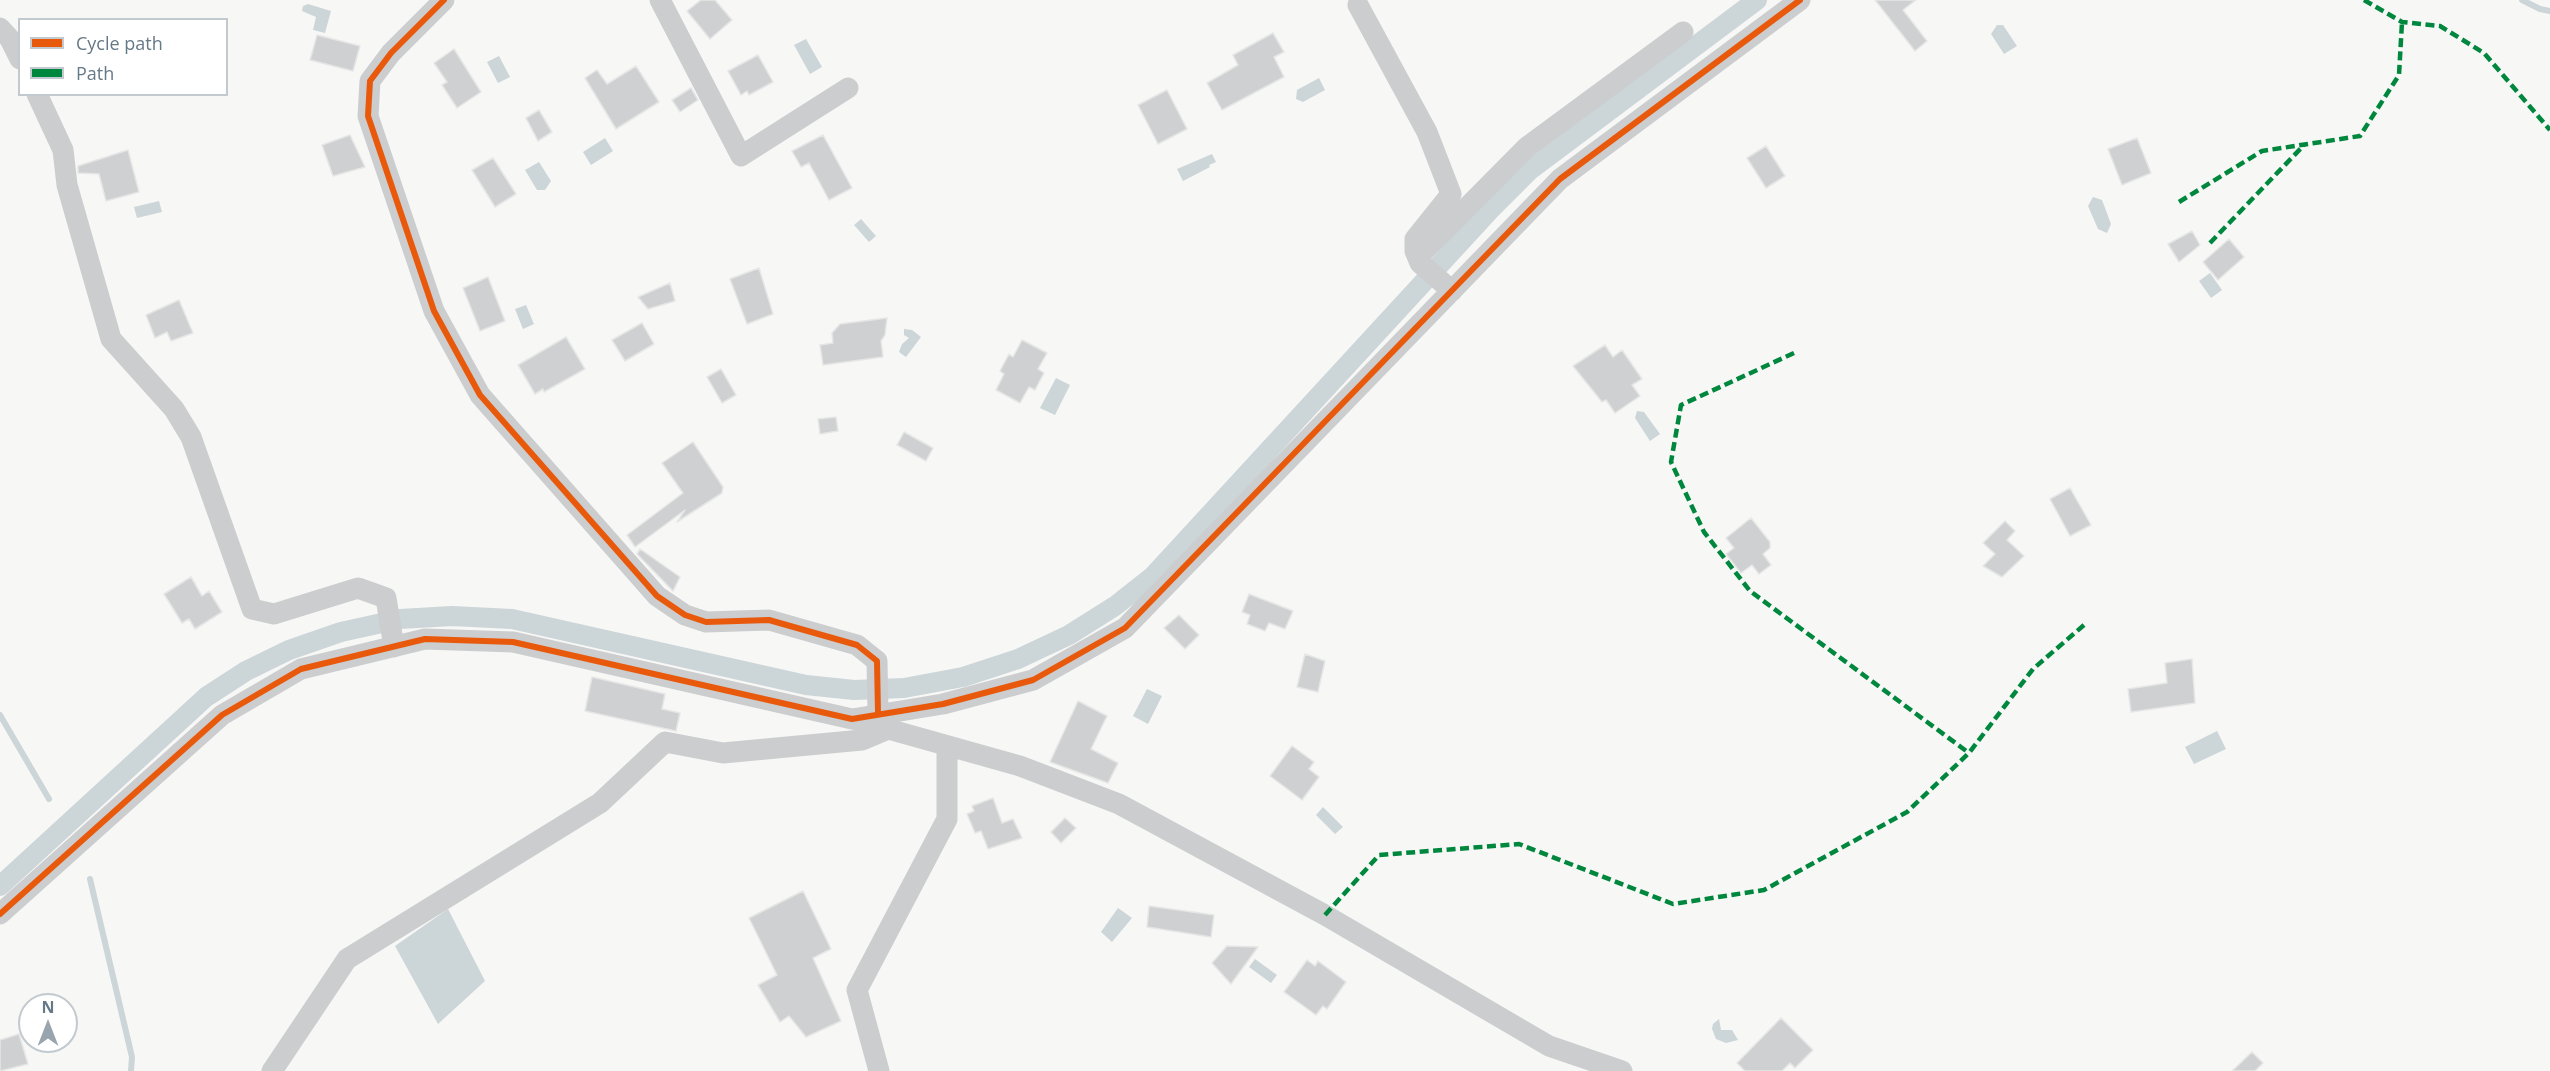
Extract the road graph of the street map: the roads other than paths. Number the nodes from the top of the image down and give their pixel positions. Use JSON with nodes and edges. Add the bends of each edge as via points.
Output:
{"nodes":[{"id":1,"x":444,"y":0,"type":"edge"},
{"id":2,"x":660,"y":0,"type":"edge"},
{"id":3,"x":1800,"y":0,"type":"edge"},
{"id":4,"x":1358,"y":5,"type":"dead end"},
{"id":5,"x":0,"y":28,"type":"edge"},
{"id":6,"x":1683,"y":32,"type":"dead end"},
{"id":7,"x":18,"y":55,"type":"edge"},
{"id":8,"x":848,"y":88,"type":"dead end"},
{"id":9,"x":38,"y":96,"type":"edge"},
{"id":10,"x":1419,"y":260,"type":"junction"},
{"id":11,"x":1452,"y":291,"type":"junction"},
{"id":12,"x":394,"y":647,"type":"junction"},
{"id":13,"x":883,"y":721,"type":"junction"},
{"id":14,"x":947,"y":746,"type":"junction"},
{"id":15,"x":0,"y":914,"type":"edge"},
{"id":16,"x":272,"y":1071,"type":"edge"},
{"id":17,"x":879,"y":1071,"type":"edge"},
{"id":18,"x":1622,"y":1071,"type":"edge"}],
"edges":[{"from":1,"to":13,"type":"street","via":[[391,53],[370,81],[368,117],[435,310],[480,394],[657,596],[685,615],[706,622],[770,620],[857,645],[876,661]]},
{"from":2,"to":8,"type":"street","via":[[741,156]]},
{"from":3,"to":11,"type":"street","via":[[1560,179]]},
{"from":4,"to":10,"type":"street","via":[[1426,132],[1451,194],[1415,239]]},
{"from":5,"to":7,"type":"street"},
{"from":6,"to":10,"type":"street","via":[[1527,147]]},
{"from":9,"to":12,"type":"street","via":[[63,150],[67,185],[111,339],[174,409],[191,437],[252,609],[274,614],[358,588],[386,598]]},
{"from":10,"to":11,"type":"street"},
{"from":11,"to":13,"type":"street","via":[[1125,628],[1033,680]]},
{"from":12,"to":13,"type":"street","via":[[425,639],[513,642],[852,719]]},
{"from":12,"to":15,"type":"street","via":[[301,669],[222,716]]},
{"from":13,"to":14,"type":"street"},
{"from":13,"to":16,"type":"street","via":[[862,740],[723,753],[665,742],[600,803],[347,959]]},
{"from":14,"to":17,"type":"street","via":[[947,819],[857,990]]},
{"from":14,"to":18,"type":"street","via":[[1020,766],[1119,804],[1325,915],[1549,1046]]}]}
